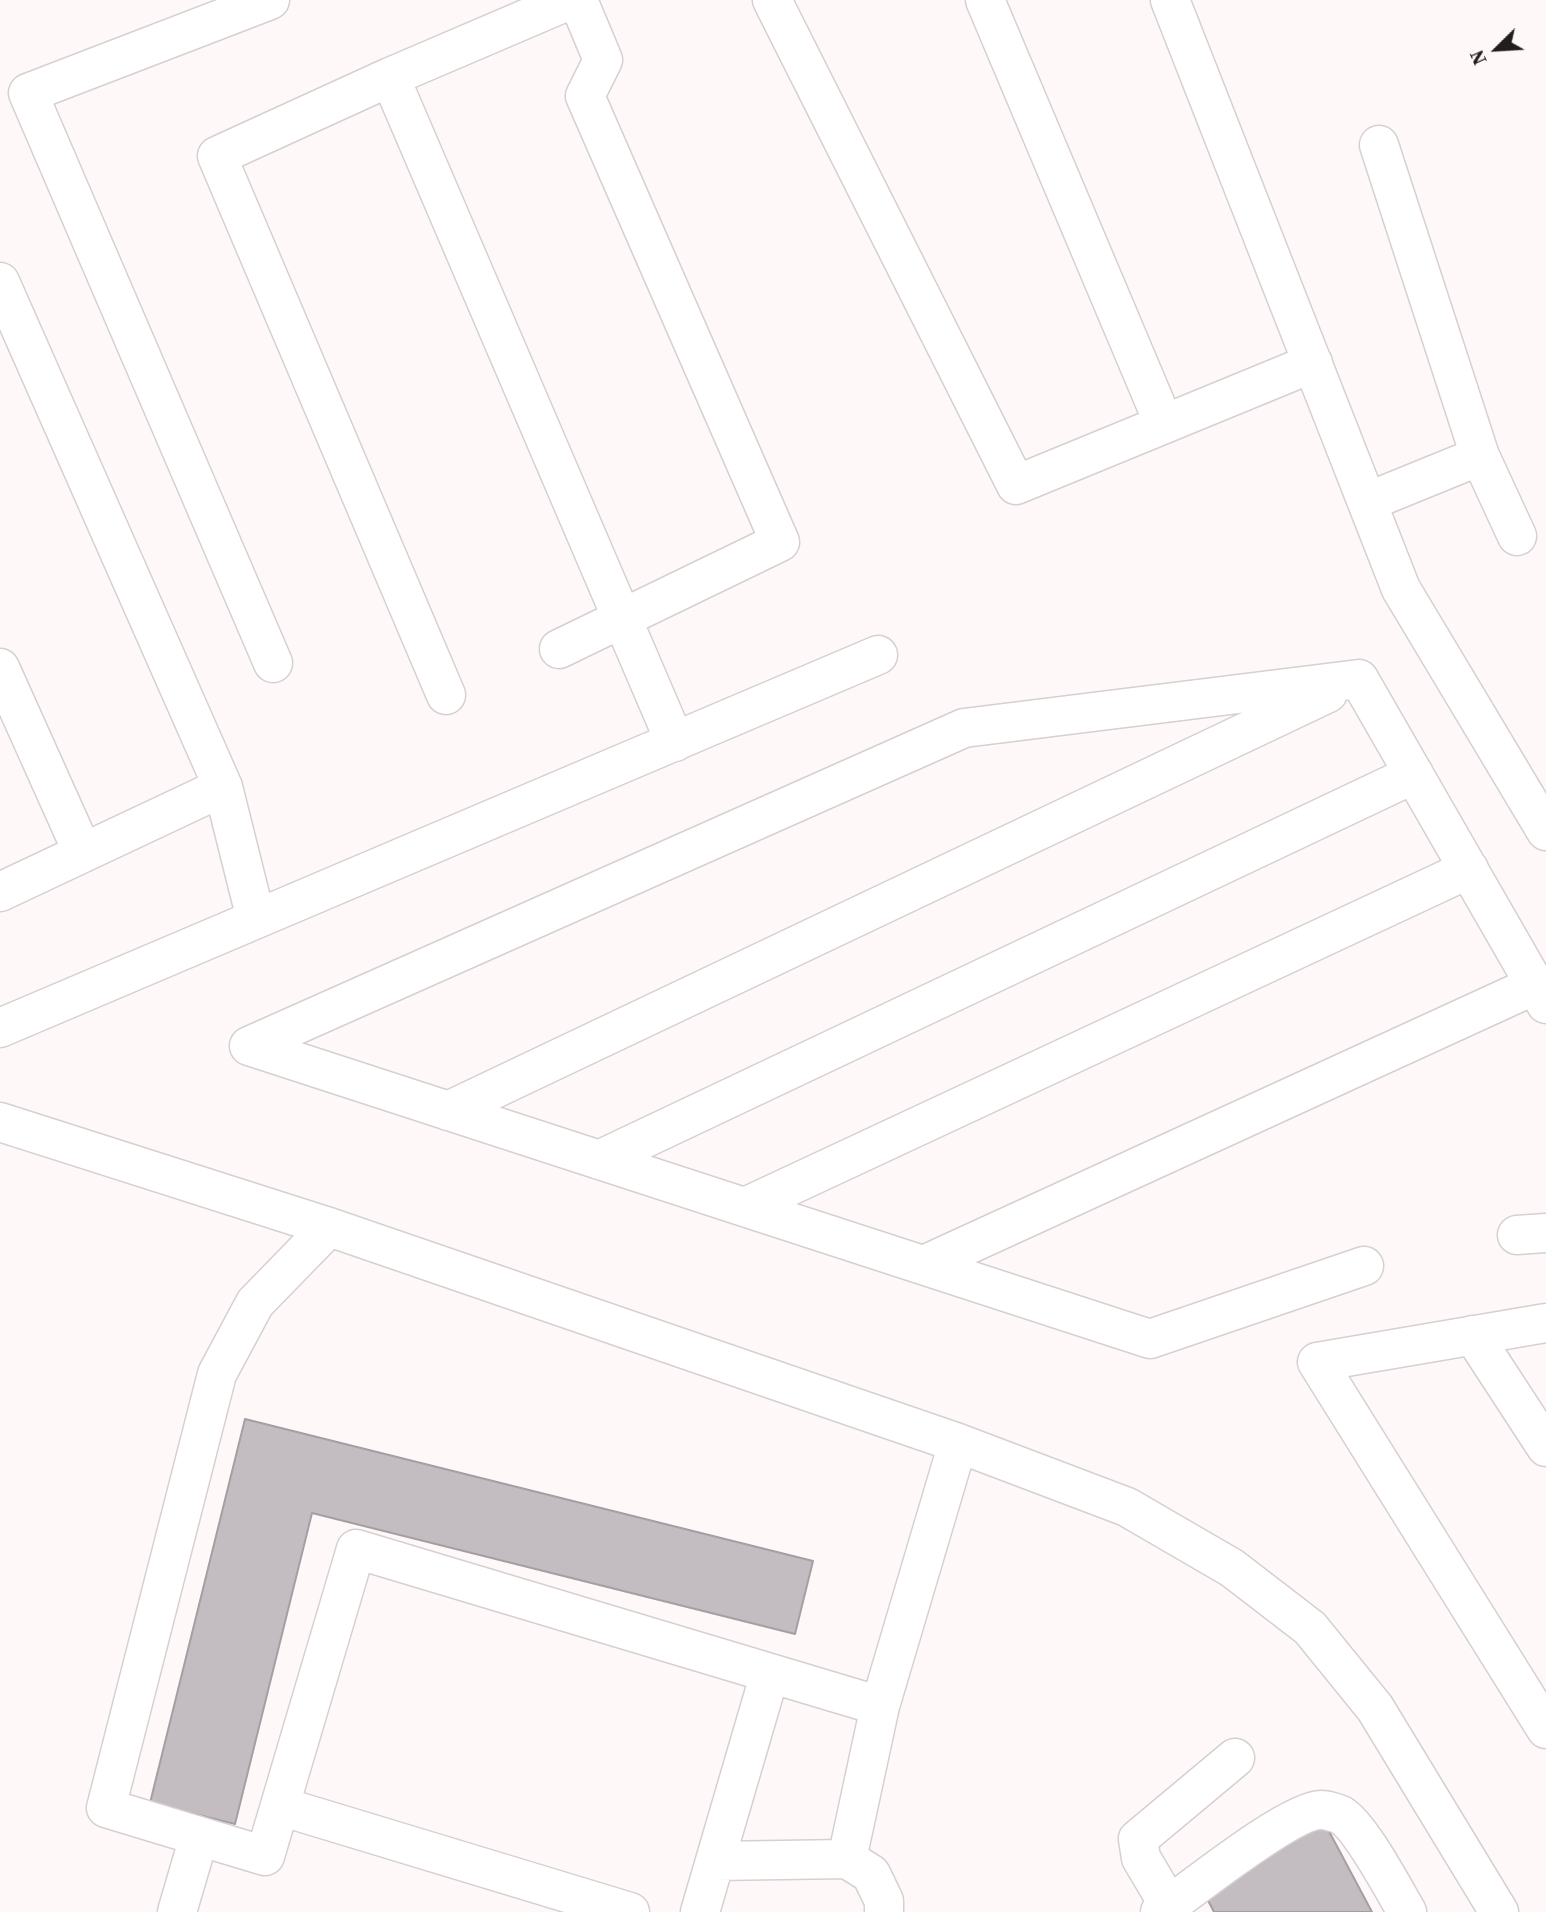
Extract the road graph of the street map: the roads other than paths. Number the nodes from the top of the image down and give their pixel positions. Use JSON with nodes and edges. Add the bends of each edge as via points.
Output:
{"nodes":[{"id":1,"x":270,"y":0,"type":"edge"},
{"id":2,"x":570,"y":0,"type":"edge"},
{"id":3,"x":578,"y":0,"type":"edge"},
{"id":4,"x":772,"y":0,"type":"edge"},
{"id":5,"x":985,"y":0,"type":"edge"},
{"id":6,"x":1170,"y":0,"type":"edge"},
{"id":7,"x":390,"y":77,"type":"junction"},
{"id":8,"x":1379,"y":145,"type":"dead end"},
{"id":9,"x":0,"y":282,"type":"edge"},
{"id":10,"x":1313,"y":363,"type":"junction"},
{"id":11,"x":1164,"y":424,"type":"junction"},
{"id":12,"x":1480,"y":456,"type":"junction"},
{"id":13,"x":1367,"y":502,"type":"junction"},
{"id":14,"x":1517,"y":536,"type":"dead end"},
{"id":15,"x":622,"y":618,"type":"junction"},
{"id":16,"x":559,"y":649,"type":"dead end"},
{"id":17,"x":878,"y":654,"type":"dead end"},
{"id":18,"x":272,"y":663,"type":"dead end"},
{"id":19,"x":0,"y":668,"type":"edge"},
{"id":20,"x":1359,"y":679,"type":"junction"},
{"id":21,"x":446,"y":695,"type":"dead end"},
{"id":22,"x":675,"y":741,"type":"junction"},
{"id":23,"x":1414,"y":774,"type":"junction"},
{"id":24,"x":223,"y":787,"type":"junction"},
{"id":25,"x":1546,"y":831,"type":"edge"},
{"id":26,"x":83,"y":853,"type":"junction"},
{"id":27,"x":1469,"y":869,"type":"junction"},
{"id":28,"x":0,"y":891,"type":"edge"},
{"id":29,"x":256,"y":919,"type":"junction"},
{"id":30,"x":1540,"y":995,"type":"edge"},
{"id":31,"x":0,"y":1028,"type":"edge"},
{"id":32,"x":448,"y":1111,"type":"junction"},
{"id":33,"x":0,"y":1122,"type":"edge"},
{"id":34,"x":600,"y":1160,"type":"junction"},
{"id":35,"x":744,"y":1207,"type":"junction"},
{"id":36,"x":329,"y":1227,"type":"junction"},
{"id":37,"x":923,"y":1265,"type":"junction"},
{"id":38,"x":1364,"y":1266,"type":"dead end"},
{"id":39,"x":1546,"y":1324,"type":"edge"},
{"id":40,"x":1474,"y":1335,"type":"junction"},
{"id":41,"x":958,"y":1443,"type":"junction"},
{"id":42,"x":1546,"y":1447,"type":"edge"},
{"id":43,"x":770,"y":1673,"type":"junction"},
{"id":44,"x":880,"y":1706,"type":"junction"},
{"id":45,"x":1546,"y":1729,"type":"edge"},
{"id":46,"x":1235,"y":1758,"type":"dead end"},
{"id":47,"x":280,"y":1806,"type":"junction"},
{"id":48,"x":199,"y":1837,"type":"junction"},
{"id":49,"x":847,"y":1859,"type":"junction"},
{"id":50,"x":715,"y":1861,"type":"junction"},
{"id":51,"x":1167,"y":1910,"type":"edge"},
{"id":52,"x":177,"y":1912,"type":"edge"},
{"id":53,"x":630,"y":1912,"type":"edge"},
{"id":54,"x":700,"y":1912,"type":"edge"},
{"id":55,"x":884,"y":1912,"type":"edge"},
{"id":56,"x":1408,"y":1912,"type":"edge"},
{"id":57,"x":1499,"y":1912,"type":"edge"}],
"edges":[{"from":1,"to":18,"type":"street","via":[[28,93]]},
{"from":2,"to":7,"type":"street"},
{"from":3,"to":15,"type":"street","via":[[603,60],[585,96],[780,542]]},
{"from":4,"to":11,"type":"street","via":[[1016,485]]},
{"from":5,"to":11,"type":"street"},
{"from":6,"to":10,"type":"street"},
{"from":7,"to":15,"type":"street"},
{"from":7,"to":21,"type":"street","via":[[216,156]]},
{"from":8,"to":12,"type":"street"},
{"from":9,"to":24,"type":"street"},
{"from":10,"to":11,"type":"street"},
{"from":10,"to":13,"type":"street"},
{"from":12,"to":13,"type":"street"},
{"from":12,"to":14,"type":"street"},
{"from":13,"to":25,"type":"street","via":[[1401,589]]},
{"from":15,"to":16,"type":"street"},
{"from":15,"to":22,"type":"street"},
{"from":17,"to":22,"type":"street"},
{"from":19,"to":26,"type":"street"},
{"from":20,"to":23,"type":"street"},
{"from":20,"to":32,"type":"street"},
{"from":20,"to":32,"type":"street","via":[[964,728],[249,1046]]},
{"from":22,"to":29,"type":"street"},
{"from":23,"to":27,"type":"street"},
{"from":23,"to":34,"type":"street"},
{"from":24,"to":26,"type":"street"},
{"from":24,"to":29,"type":"street"},
{"from":26,"to":28,"type":"street"},
{"from":27,"to":30,"type":"street"},
{"from":27,"to":35,"type":"street"},
{"from":29,"to":31,"type":"street"},
{"from":30,"to":37,"type":"street"},
{"from":32,"to":34,"type":"street"},
{"from":33,"to":36,"type":"street"},
{"from":34,"to":35,"type":"street"},
{"from":35,"to":37,"type":"street"},
{"from":36,"to":41,"type":"street"},
{"from":36,"to":48,"type":"street","via":[[256,1303],[217,1374],[106,1808]]},
{"from":37,"to":38,"type":"street","via":[[1150,1339]]},
{"from":39,"to":40,"type":"street"},
{"from":40,"to":42,"type":"street"},
{"from":40,"to":45,"type":"street","via":[[1317,1362]]},
{"from":41,"to":44,"type":"street"},
{"from":41,"to":57,"type":"street","via":[[1127,1507],[1232,1568],[1310,1628],[1376,1708]]},
{"from":43,"to":44,"type":"street"},
{"from":43,"to":47,"type":"street","via":[[356,1549]]},
{"from":43,"to":50,"type":"street"},
{"from":44,"to":49,"type":"street"},
{"from":46,"to":51,"type":"street","via":[[1138,1839],[1140,1858]]},
{"from":47,"to":48,"type":"street","via":[[265,1856]]},
{"from":47,"to":53,"type":"street"},
{"from":48,"to":52,"type":"street"},
{"from":49,"to":50,"type":"street"},
{"from":49,"to":55,"type":"street","via":[[871,1874],[884,1901]]},
{"from":50,"to":54,"type":"street"},
{"from":51,"to":56,"type":"street","via":[[1226,1863],[1298,1816],[1321,1810],[1342,1816],[1366,1843]]}]}
